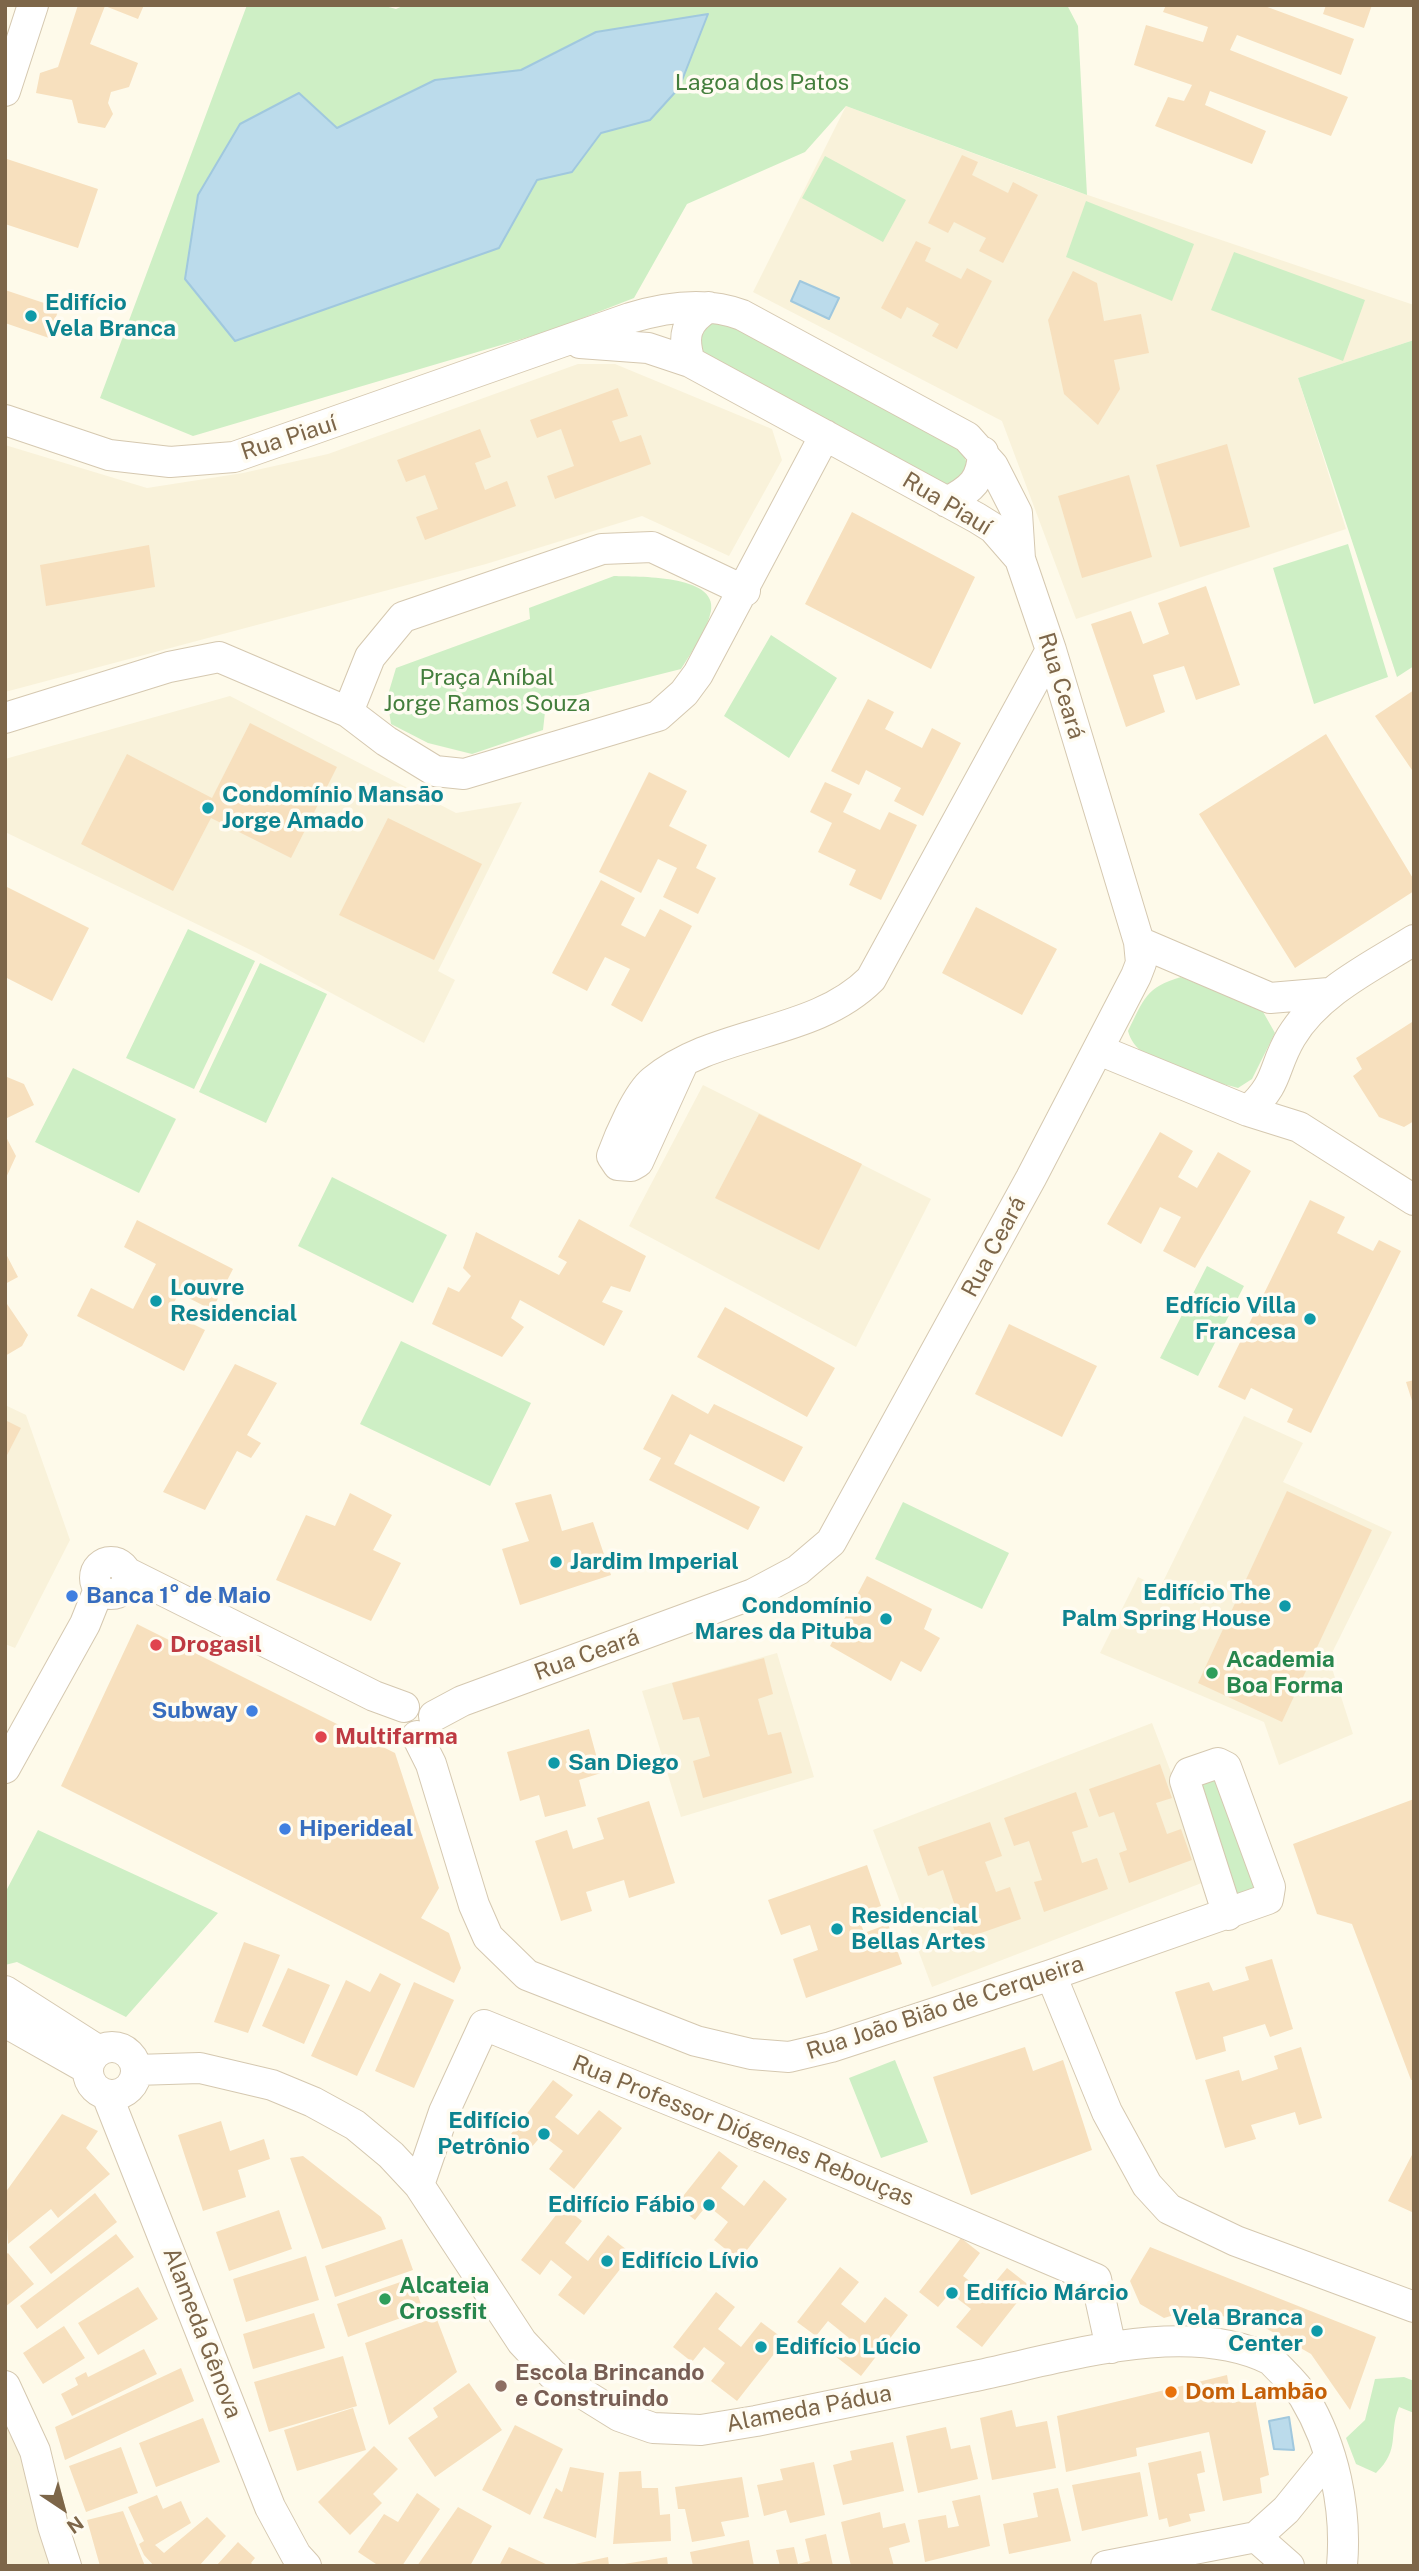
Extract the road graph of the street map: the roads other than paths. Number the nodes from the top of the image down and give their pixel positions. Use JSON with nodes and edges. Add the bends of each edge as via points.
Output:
{"nodes":[{"id":1,"x":33,"y":5,"type":"edge"},
{"id":2,"x":5,"y":91,"type":"edge"},
{"id":3,"x":709,"y":307,"type":"junction"},
{"id":4,"x":566,"y":343,"type":"junction"},
{"id":5,"x":690,"y":362,"type":"junction"},
{"id":6,"x":5,"y":420,"type":"edge"},
{"id":7,"x":825,"y":435,"type":"junction"},
{"id":8,"x":983,"y":452,"type":"junction"},
{"id":9,"x":947,"y":502,"type":"junction"},
{"id":10,"x":1020,"y":559,"type":"junction"},
{"id":11,"x":745,"y":591,"type":"junction"},
{"id":12,"x":1051,"y":650,"type":"junction"},
{"id":13,"x":348,"y":712,"type":"junction"},
{"id":14,"x":5,"y":719,"type":"edge"},
{"id":15,"x":1414,"y":940,"type":"edge"},
{"id":16,"x":1139,"y":942,"type":"junction"},
{"id":17,"x":1329,"y":993,"type":"junction"},
{"id":18,"x":1270,"y":998,"type":"junction"},
{"id":19,"x":1291,"y":1037,"type":"junction"},
{"id":20,"x":1099,"y":1050,"type":"junction"},
{"id":21,"x":683,"y":1063,"type":"dead end"},
{"id":22,"x":1272,"y":1086,"type":"junction"},
{"id":23,"x":1248,"y":1111,"type":"junction"},
{"id":24,"x":1300,"y":1127,"type":"junction"},
{"id":25,"x":1414,"y":1199,"type":"edge"},
{"id":26,"x":419,"y":1719,"type":"junction"},
{"id":27,"x":5,"y":1769,"type":"edge"},
{"id":28,"x":1228,"y":1915,"type":"junction"},
{"id":29,"x":1051,"y":1975,"type":"junction"},
{"id":30,"x":5,"y":1991,"type":"edge"},
{"id":31,"x":5,"y":2022,"type":"edge"},
{"id":32,"x":93,"y":2060,"type":"junction"},
{"id":33,"x":136,"y":2070,"type":"junction"},
{"id":34,"x":107,"y":2095,"type":"junction"},
{"id":35,"x":419,"y":2185,"type":"junction"},
{"id":36,"x":1414,"y":2307,"type":"edge"},
{"id":37,"x":1111,"y":2348,"type":"junction"},
{"id":38,"x":5,"y":2386,"type":"edge"},
{"id":39,"x":1329,"y":2457,"type":"junction"},
{"id":40,"x":1256,"y":2537,"type":"junction"},
{"id":41,"x":66,"y":2566,"type":"edge"},
{"id":42,"x":306,"y":2566,"type":"edge"},
{"id":43,"x":1106,"y":2566,"type":"edge"},
{"id":44,"x":1289,"y":2566,"type":"edge"},
{"id":45,"x":1342,"y":2566,"type":"edge"}],
"edges":[{"from":1,"to":2,"type":"street"},
{"from":3,"to":4,"type":"street","name":"Rua Piauí","via":[[654,311]]},
{"from":3,"to":5,"type":"street","via":[[688,326],[684,341]]},
{"from":3,"to":8,"type":"street","name":"Rua Piauí","via":[[742,314],[967,437]]},
{"from":4,"to":5,"type":"street","name":"Rua Piauí","via":[[648,348]]},
{"from":4,"to":6,"type":"street","name":"Rua Piauí","via":[[234,457],[170,462],[108,455]]},
{"from":5,"to":7,"type":"street","name":"Rua Piauí"},
{"from":7,"to":9,"type":"street","name":"Rua Piauí"},
{"from":7,"to":11,"type":"street"},
{"from":8,"to":9,"type":"street","via":[[982,474],[976,483]]},
{"from":8,"to":10,"type":"street","name":"Rua Piauí","via":[[1017,513]]},
{"from":9,"to":10,"type":"street","name":"Rua Piauí","via":[[993,528]]},
{"from":10,"to":12,"type":"street","name":"Rua Ceará"},
{"from":11,"to":13,"type":"street","via":[[652,547],[602,549],[403,617],[370,657]]},
{"from":11,"to":13,"type":"street","via":[[684,693],[658,716],[645,720],[464,774],[435,771]]},
{"from":12,"to":16,"type":"street","name":"Rua Ceará"},
{"from":12,"to":21,"type":"street","via":[[872,979],[835,1007]]},
{"from":13,"to":14,"type":"street","via":[[219,657],[169,667]]},
{"from":15,"to":17,"type":"street"},
{"from":16,"to":18,"type":"street"},
{"from":16,"to":20,"type":"street","name":"Rua Ceará","via":[[1141,963]]},
{"from":17,"to":18,"type":"street"},
{"from":17,"to":19,"type":"street"},
{"from":18,"to":19,"type":"street","via":[[1287,1014]]},
{"from":19,"to":22,"type":"street"},
{"from":20,"to":23,"type":"street"},
{"from":20,"to":26,"type":"street","name":"Rua Ceará","via":[[831,1542],[798,1570],[753,1594]]},
{"from":22,"to":23,"type":"street"},
{"from":22,"to":24,"type":"street"},
{"from":23,"to":24,"type":"street"},
{"from":24,"to":25,"type":"street"},
{"from":26,"to":27,"type":"street","via":[[157,1587],[115,1585],[85,1624]]},
{"from":26,"to":29,"type":"street","name":"Rua João Bião de Cerqueira","via":[[474,1905],[488,1937],[527,1975],[696,2041],[789,2057]]},
{"from":28,"to":28,"type":"street","name":"Rua João Bião de Cerqueira","via":[[1262,1904],[1270,1894],[1226,1767],[1218,1763],[1189,1773],[1185,1781]]},
{"from":28,"to":29,"type":"street","name":"Rua João Bião de Cerqueira"},
{"from":29,"to":36,"type":"street","via":[[1107,2112],[1147,2185],[1169,2209],[1236,2241]]},
{"from":30,"to":32,"type":"street"},
{"from":31,"to":32,"type":"street"},
{"from":32,"to":33,"type":"street","via":[[110,2047],[123,2050]]},
{"from":32,"to":34,"type":"street","via":[[90,2080],[96,2090]]},
{"from":33,"to":34,"type":"street","via":[[127,2089]]},
{"from":33,"to":35,"type":"street","name":"Alameda Pádua","via":[[200,2068],[272,2085],[355,2125]]},
{"from":34,"to":42,"type":"street","name":"Alameda Gênova","via":[[270,2507]]},
{"from":35,"to":37,"type":"street","name":"Alameda Pádua","via":[[522,2343],[553,2375],[619,2416],[653,2428],[701,2430],[745,2423]]},
{"from":35,"to":37,"type":"street","name":"Rua Professor Diógenes Rebouças","via":[[444,2112],[484,2025],[1096,2279]]},
{"from":37,"to":39,"type":"street","name":"Alameda Pádua","via":[[1205,2342],[1237,2346],[1265,2357],[1304,2396]]},
{"from":38,"to":41,"type":"street","via":[[35,2451]]},
{"from":39,"to":40,"type":"street","via":[[1286,2510]]},
{"from":39,"to":45,"type":"street","name":"Alameda Pádua","via":[[1345,2530]]},
{"from":40,"to":43,"type":"street"},
{"from":40,"to":44,"type":"street"}]}
